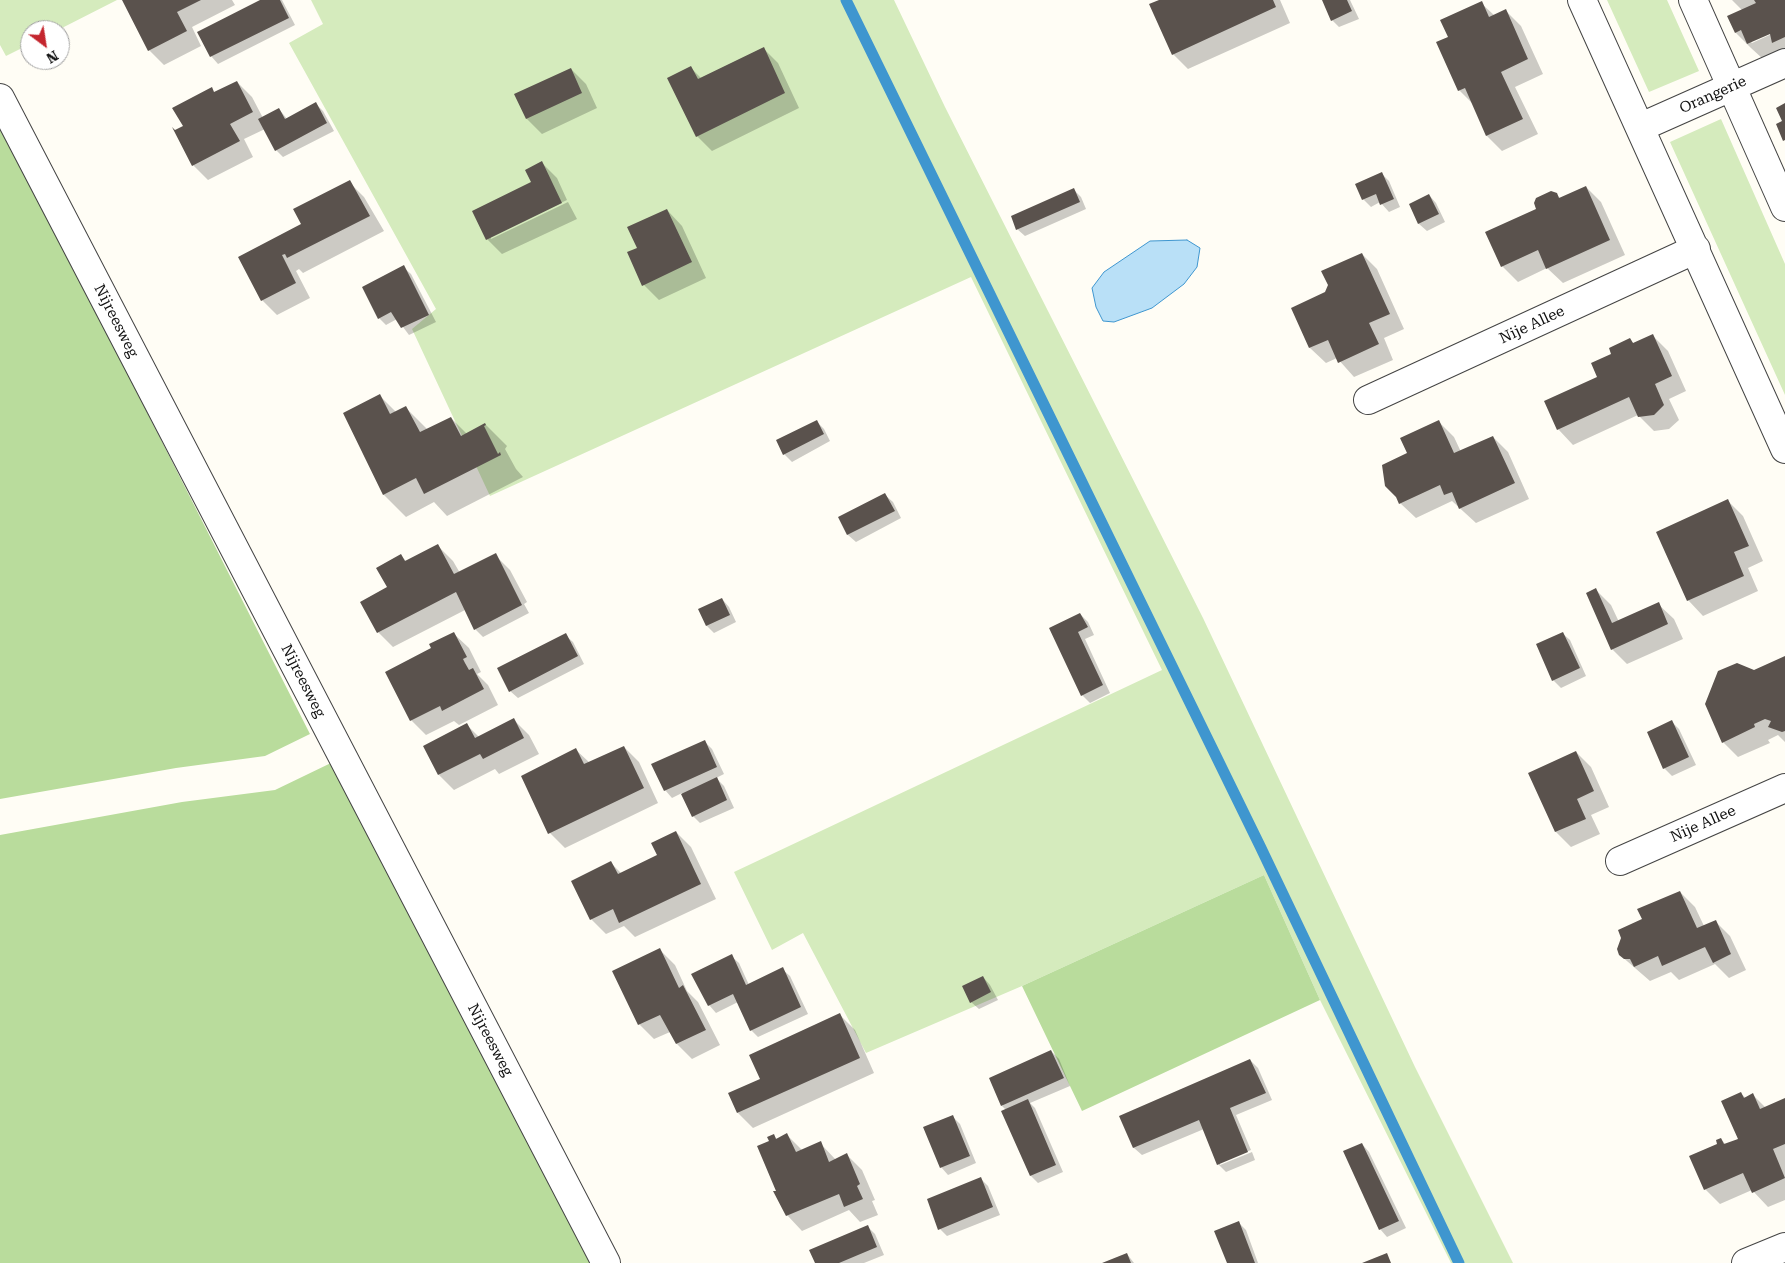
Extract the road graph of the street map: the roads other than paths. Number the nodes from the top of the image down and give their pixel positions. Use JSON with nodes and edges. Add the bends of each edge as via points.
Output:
{"nodes":[{"id":1,"x":1582,"y":0,"type":"edge"},
{"id":2,"x":1693,"y":0,"type":"edge"},
{"id":3,"x":1785,"y":63,"type":"edge"},
{"id":4,"x":1732,"y":86,"type":"junction"},
{"id":5,"x":0,"y":98,"type":"edge"},
{"id":6,"x":1641,"y":127,"type":"junction"},
{"id":7,"x":1785,"y":207,"type":"edge"},
{"id":8,"x":1696,"y":249,"type":"junction"},
{"id":9,"x":1368,"y":400,"type":"dead end"},
{"id":10,"x":1785,"y":449,"type":"edge"},
{"id":11,"x":1785,"y":788,"type":"edge"},
{"id":12,"x":1620,"y":861,"type":"dead end"},
{"id":13,"x":1785,"y":1247,"type":"edge"},
{"id":14,"x":606,"y":1263,"type":"edge"},
{"id":15,"x":1746,"y":1263,"type":"edge"}],
"edges":[{"from":1,"to":6,"type":"street"},
{"from":2,"to":4,"type":"street"},
{"from":3,"to":4,"type":"street","name":"Orangerie"},
{"from":4,"to":6,"type":"street","name":"Orangerie"},
{"from":4,"to":7,"type":"street"},
{"from":5,"to":14,"type":"street","name":"Nijreesweg"},
{"from":6,"to":8,"type":"street"},
{"from":8,"to":9,"type":"street","name":"Nije Allee"},
{"from":8,"to":10,"type":"street"},
{"from":11,"to":12,"type":"street","name":"Nije Allee"},
{"from":13,"to":15,"type":"street"}]}
